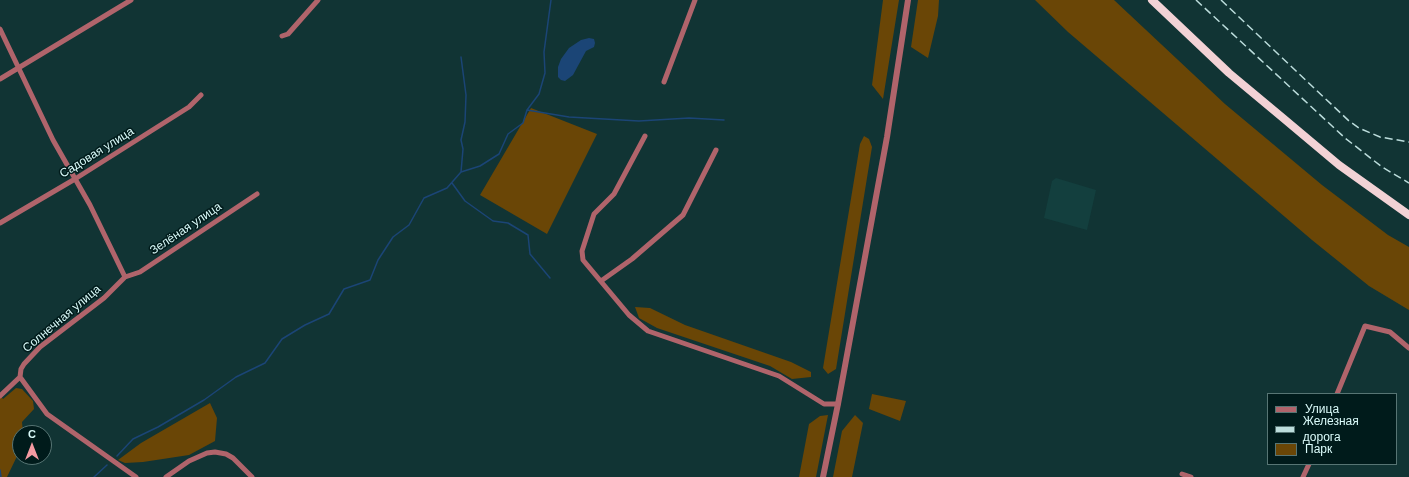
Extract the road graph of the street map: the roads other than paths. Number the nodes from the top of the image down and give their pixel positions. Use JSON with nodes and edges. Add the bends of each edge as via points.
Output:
{"nodes":[{"id":1,"x":131,"y":0,"type":"edge"},
{"id":2,"x":318,"y":0,"type":"edge"},
{"id":3,"x":695,"y":0,"type":"edge"},
{"id":4,"x":908,"y":0,"type":"edge"},
{"id":5,"x":1152,"y":0,"type":"edge"},
{"id":6,"x":0,"y":29,"type":"edge"},
{"id":7,"x":282,"y":36,"type":"dead end"},
{"id":8,"x":19,"y":68,"type":"junction"},
{"id":9,"x":0,"y":79,"type":"edge"},
{"id":10,"x":664,"y":82,"type":"dead end"},
{"id":11,"x":201,"y":95,"type":"dead end"},
{"id":12,"x":645,"y":136,"type":"dead end"},
{"id":13,"x":716,"y":150,"type":"dead end"},
{"id":14,"x":75,"y":179,"type":"junction"},
{"id":15,"x":257,"y":194,"type":"dead end"},
{"id":16,"x":1409,"y":215,"type":"edge"},
{"id":17,"x":0,"y":223,"type":"edge"},
{"id":18,"x":125,"y":277,"type":"junction"},
{"id":19,"x":601,"y":281,"type":"junction"},
{"id":20,"x":1409,"y":348,"type":"edge"},
{"id":21,"x":20,"y":376,"type":"junction"},
{"id":22,"x":1337,"y":393,"type":"edge"},
{"id":23,"x":0,"y":396,"type":"edge"},
{"id":24,"x":838,"y":404,"type":"junction"},
{"id":25,"x":1309,"y":465,"type":"edge"},
{"id":26,"x":1182,"y":474,"type":"dead end"},
{"id":27,"x":136,"y":477,"type":"edge"},
{"id":28,"x":166,"y":477,"type":"edge"},
{"id":29,"x":252,"y":477,"type":"edge"},
{"id":30,"x":823,"y":477,"type":"edge"},
{"id":31,"x":1191,"y":477,"type":"edge"},
{"id":32,"x":1303,"y":477,"type":"edge"}],
"edges":[{"from":1,"to":8,"type":"street"},
{"from":2,"to":7,"type":"street","via":[[288,34]]},
{"from":3,"to":10,"type":"street"},
{"from":4,"to":24,"type":"street"},
{"from":5,"to":16,"type":"highway","via":[[1229,73],[1339,165]]},
{"from":6,"to":8,"type":"street"},
{"from":8,"to":9,"type":"street"},
{"from":8,"to":14,"type":"street","via":[[53,140]]},
{"from":11,"to":14,"type":"street","name":"Садовая улица","via":[[189,107]]},
{"from":12,"to":19,"type":"street","via":[[614,194],[594,214],[582,251],[583,260]]},
{"from":13,"to":19,"type":"street","via":[[683,214],[632,259]]},
{"from":14,"to":17,"type":"street","name":"Садовая улица"},
{"from":14,"to":18,"type":"street"},
{"from":15,"to":18,"type":"street","name":"Зелёная улица","via":[[140,272]]},
{"from":18,"to":21,"type":"street","name":"Солнечная улица","via":[[104,298],[40,347],[24,364]]},
{"from":19,"to":24,"type":"street","via":[[629,315],[648,331],[779,376],[824,404]]},
{"from":20,"to":22,"type":"street","via":[[1390,332],[1365,326]]},
{"from":21,"to":23,"type":"street","name":"Солнечная улица"},
{"from":21,"to":27,"type":"street","via":[[47,414]]},
{"from":24,"to":30,"type":"street"},
{"from":25,"to":32,"type":"street"},
{"from":26,"to":31,"type":"street"},
{"from":28,"to":29,"type":"street","via":[[189,461],[215,452],[233,458]]}]}
